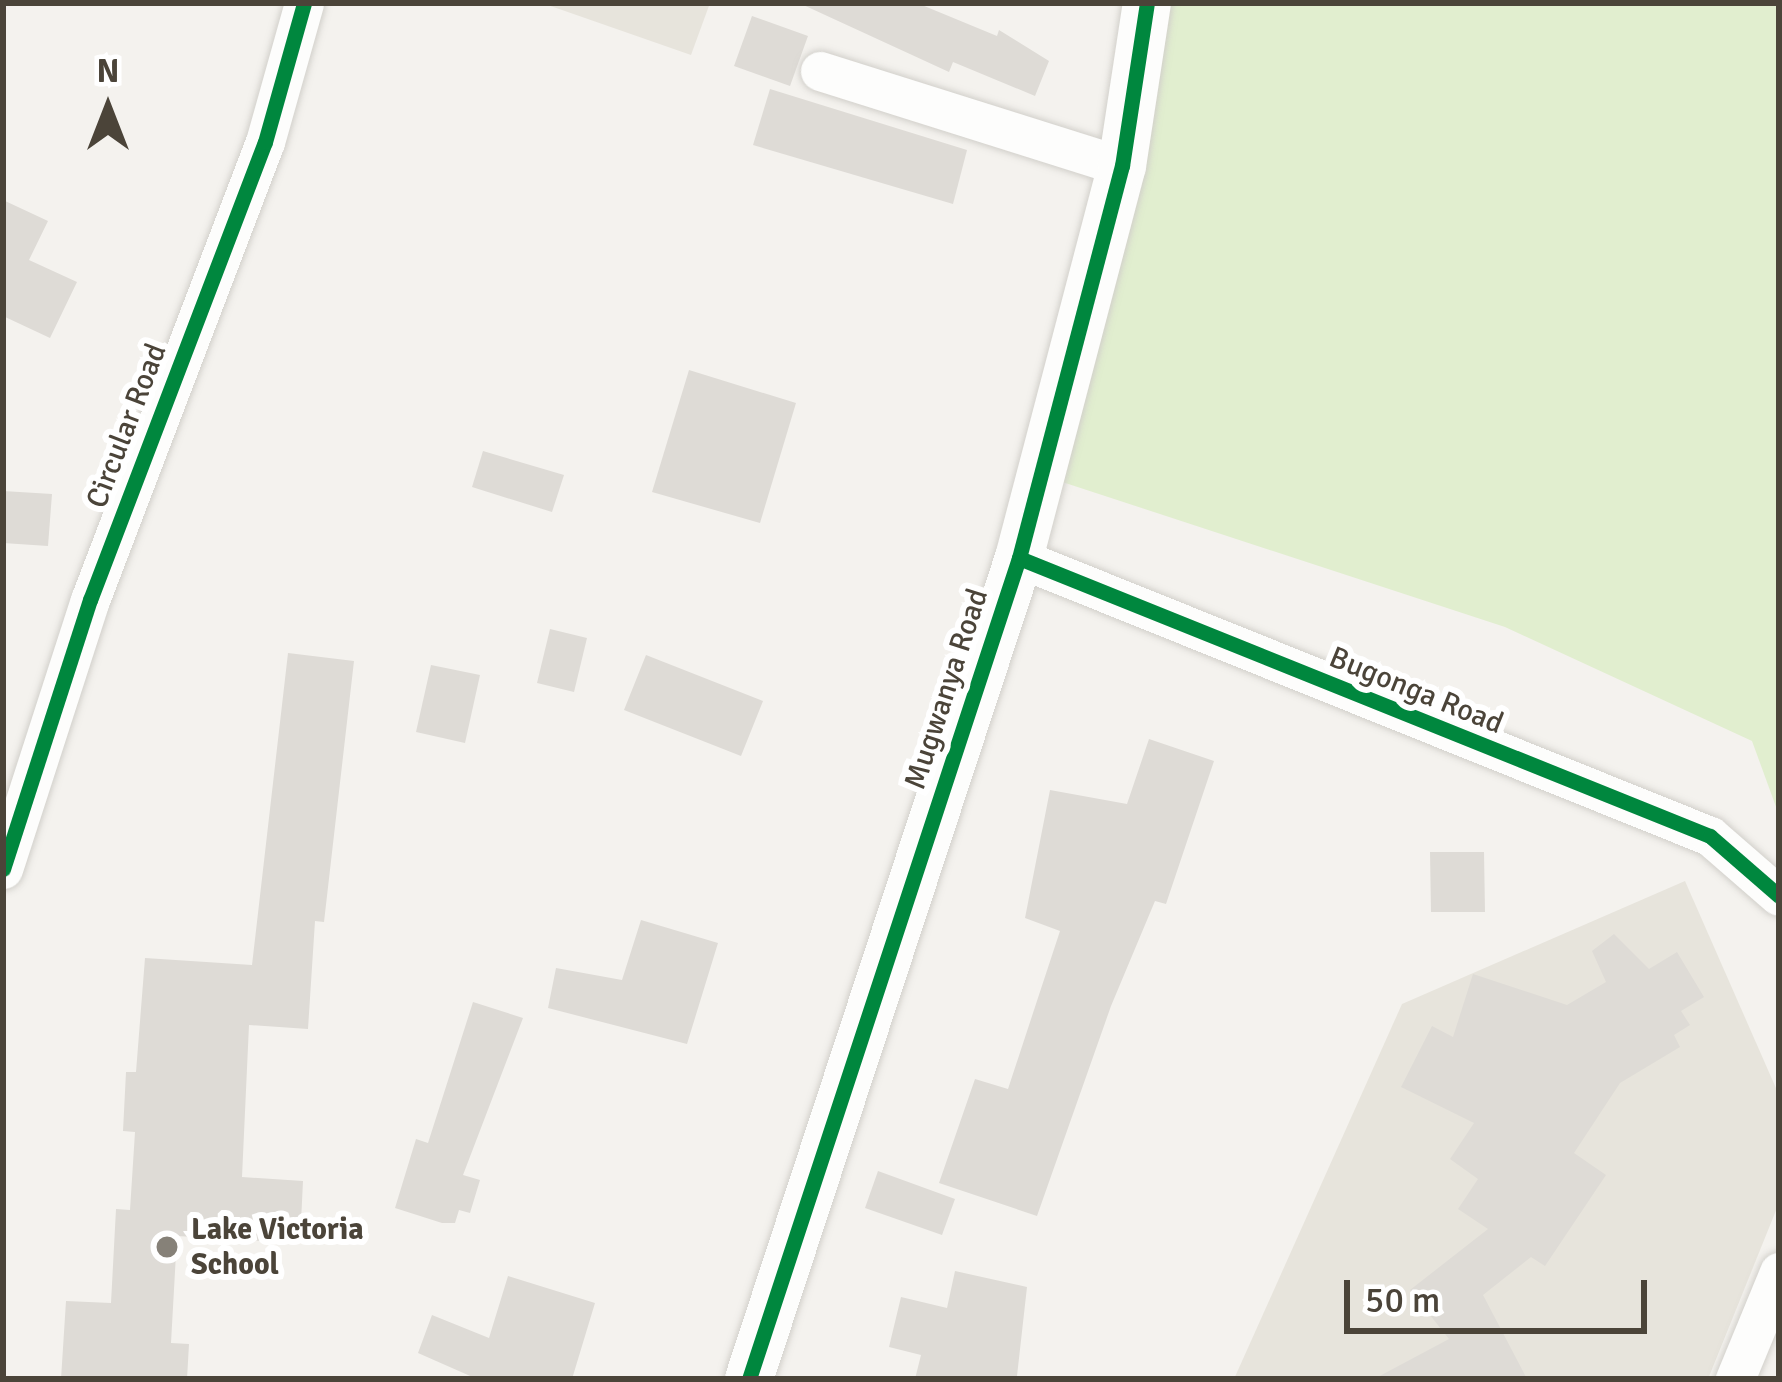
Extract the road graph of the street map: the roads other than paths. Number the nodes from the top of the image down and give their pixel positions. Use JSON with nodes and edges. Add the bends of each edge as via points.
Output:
{"nodes":[{"id":1,"x":304,"y":3,"type":"edge"},
{"id":2,"x":1147,"y":3,"type":"edge"},
{"id":3,"x":820,"y":71,"type":"dead end"},
{"id":4,"x":1122,"y":166,"type":"junction"},
{"id":5,"x":1018,"y":558,"type":"junction"},
{"id":6,"x":3,"y":869,"type":"edge"},
{"id":7,"x":1779,"y":896,"type":"edge"},
{"id":8,"x":1779,"y":1273,"type":"edge"},
{"id":9,"x":749,"y":1379,"type":"edge"},
{"id":10,"x":1735,"y":1379,"type":"edge"}],
"edges":[{"from":1,"to":6,"type":"street","name":"Circular Road","via":[[265,142],[90,600]]},
{"from":2,"to":4,"type":"street","name":"Mugwanya Road"},
{"from":3,"to":4,"type":"street"},
{"from":4,"to":5,"type":"street","name":"Mugwanya Road"},
{"from":5,"to":7,"type":"street","name":"Bugonga Road","via":[[1710,836]]},
{"from":5,"to":9,"type":"street","name":"Mugwanya Road"},
{"from":8,"to":10,"type":"street"}]}
